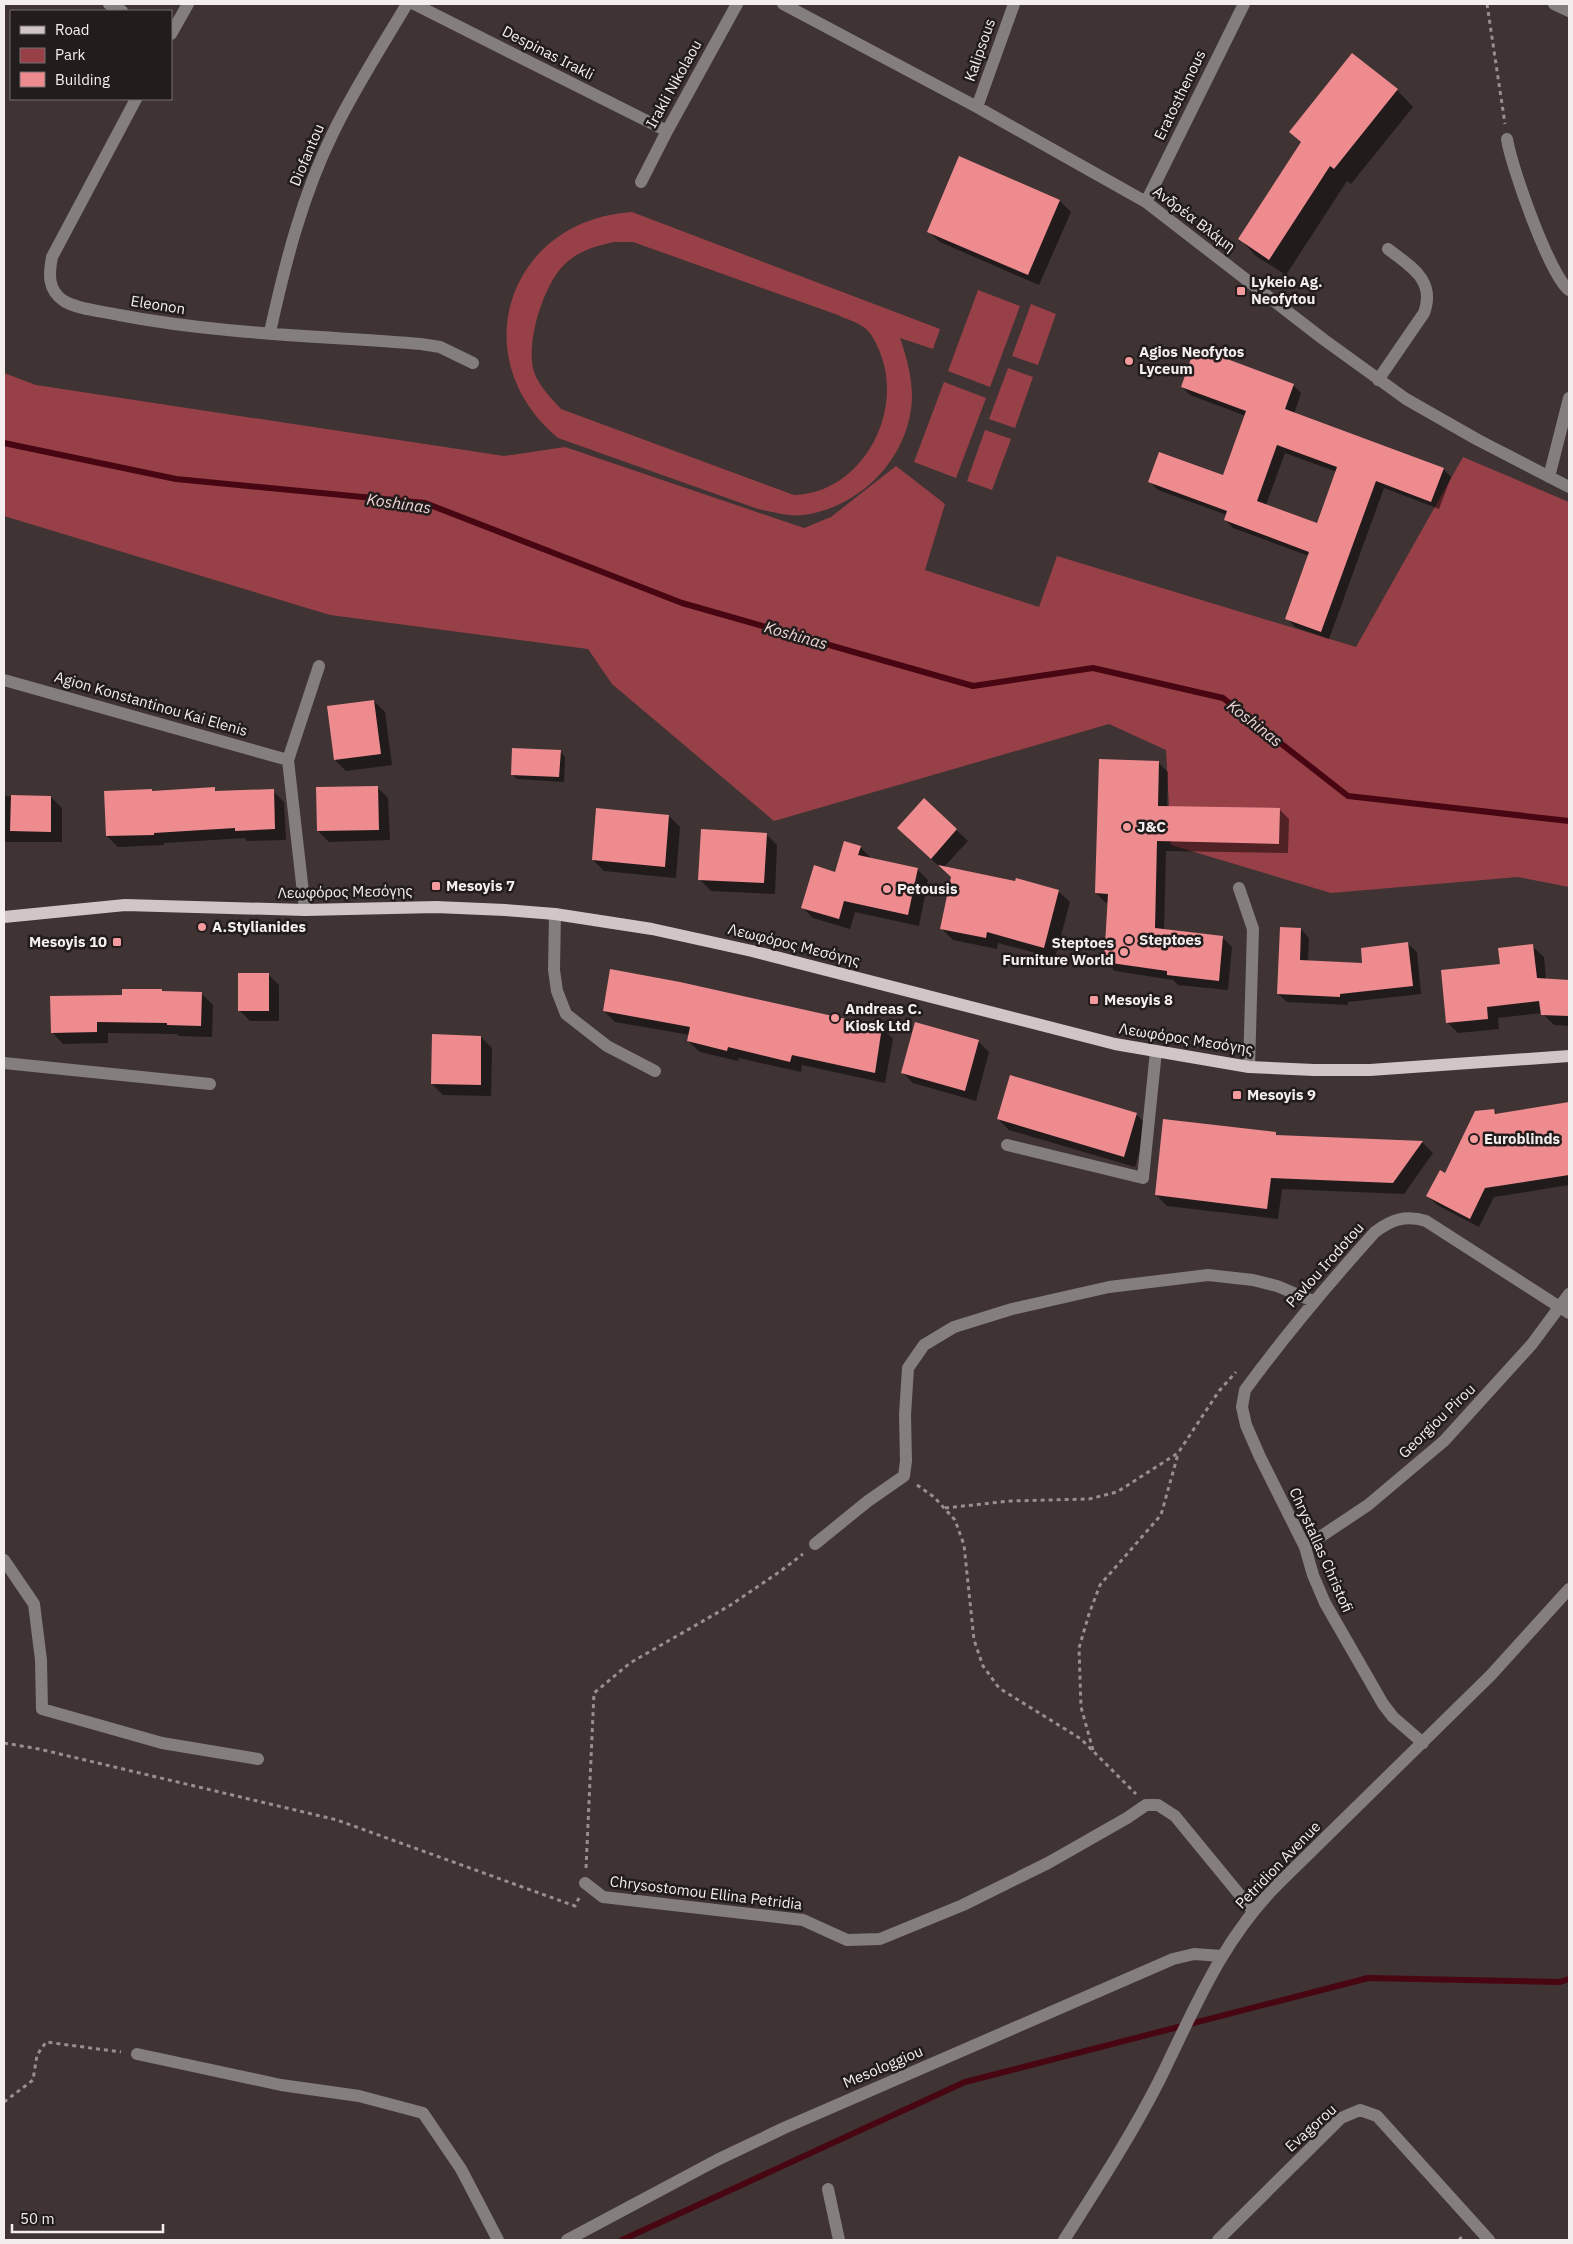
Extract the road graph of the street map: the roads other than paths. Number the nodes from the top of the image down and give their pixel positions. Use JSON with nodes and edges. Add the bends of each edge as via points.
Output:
{"nodes":[{"id":1,"x":109,"y":4,"type":"edge"},
{"id":2,"x":188,"y":4,"type":"edge"},
{"id":3,"x":407,"y":4,"type":"edge"},
{"id":4,"x":414,"y":4,"type":"edge"},
{"id":5,"x":738,"y":4,"type":"edge"},
{"id":6,"x":783,"y":4,"type":"edge"},
{"id":7,"x":1014,"y":4,"type":"edge"},
{"id":8,"x":1244,"y":4,"type":"edge"},
{"id":9,"x":1554,"y":4,"type":"edge"},
{"id":10,"x":120,"y":10,"type":"edge"},
{"id":11,"x":1569,"y":11,"type":"edge"},
{"id":12,"x":172,"y":32,"type":"edge"},
{"id":13,"x":135,"y":100,"type":"edge"},
{"id":14,"x":978,"y":107,"type":"junction"},
{"id":15,"x":666,"y":131,"type":"junction"},
{"id":16,"x":1507,"y":139,"type":"road end"},
{"id":17,"x":641,"y":182,"type":"dead end"},
{"id":18,"x":1146,"y":202,"type":"junction"},
{"id":19,"x":1388,"y":249,"type":"dead end"},
{"id":20,"x":1569,"y":290,"type":"edge"},
{"id":21,"x":270,"y":332,"type":"junction"},
{"id":22,"x":474,"y":363,"type":"dead end"},
{"id":23,"x":1378,"y":380,"type":"junction"},
{"id":24,"x":1569,"y":398,"type":"edge"},
{"id":25,"x":1549,"y":476,"type":"junction"},
{"id":26,"x":1569,"y":487,"type":"edge"},
{"id":27,"x":319,"y":666,"type":"dead end"},
{"id":28,"x":4,"y":680,"type":"edge"},
{"id":29,"x":288,"y":760,"type":"junction"},
{"id":30,"x":1240,"y":888,"type":"dead end"},
{"id":31,"x":305,"y":910,"type":"junction"},
{"id":32,"x":555,"y":914,"type":"junction"},
{"id":33,"x":4,"y":917,"type":"edge"},
{"id":34,"x":1156,"y":1051,"type":"junction"},
{"id":35,"x":1569,"y":1056,"type":"edge"},
{"id":36,"x":4,"y":1064,"type":"edge"},
{"id":37,"x":1249,"y":1067,"type":"junction"},
{"id":38,"x":655,"y":1072,"type":"dead end"},
{"id":39,"x":210,"y":1084,"type":"dead end"},
{"id":40,"x":1007,"y":1145,"type":"dead end"},
{"id":41,"x":1569,"y":1294,"type":"edge"},
{"id":42,"x":1313,"y":1300,"type":"junction"},
{"id":43,"x":1565,"y":1310,"type":"edge"},
{"id":44,"x":1242,"y":1407,"type":"joint"},
{"id":45,"x":815,"y":1544,"type":"road end"},
{"id":46,"x":1305,"y":1547,"type":"junction"},
{"id":47,"x":4,"y":1560,"type":"edge"},
{"id":48,"x":1569,"y":1589,"type":"edge"},
{"id":49,"x":1423,"y":1743,"type":"junction"},
{"id":50,"x":258,"y":1760,"type":"dead end"},
{"id":51,"x":585,"y":1884,"type":"road end"},
{"id":52,"x":1253,"y":1911,"type":"junction"},
{"id":53,"x":1222,"y":1956,"type":"junction"},
{"id":54,"x":137,"y":2054,"type":"road end"},
{"id":55,"x":828,"y":2188,"type":"dead end"},
{"id":56,"x":498,"y":2240,"type":"edge"},
{"id":57,"x":567,"y":2240,"type":"edge"},
{"id":58,"x":839,"y":2240,"type":"edge"},
{"id":59,"x":1064,"y":2240,"type":"edge"},
{"id":60,"x":1218,"y":2240,"type":"edge"},
{"id":61,"x":1489,"y":2240,"type":"edge"}],
"edges":[{"from":1,"to":10,"type":"street"},
{"from":2,"to":12,"type":"street"},
{"from":3,"to":21,"type":"street","name":"Diofantou","via":[[333,132],[316,171],[291,245]]},
{"from":4,"to":15,"type":"street","name":"Despinas Irakli"},
{"from":5,"to":15,"type":"street","name":"Irakli Nikolaou"},
{"from":6,"to":14,"type":"street","name":"Ανδρέα Βλάμη"},
{"from":7,"to":14,"type":"street","name":"Kalipsous"},
{"from":8,"to":18,"type":"street","name":"Eratosthenous"},
{"from":9,"to":11,"type":"street"},
{"from":13,"to":21,"type":"street","name":"Eleonon","via":[[52,257],[49,274],[54,292],[64,301],[84,308],[154,322]]},
{"from":14,"to":18,"type":"street","name":"Ανδρέα Βλάμη"},
{"from":15,"to":17,"type":"street","name":"Irakli Nikolaou"},
{"from":16,"to":20,"type":"street","via":[[1521,189],[1557,277]]},
{"from":18,"to":23,"type":"street","name":"Ανδρέα Βλάμη"},
{"from":19,"to":23,"type":"street","via":[[1416,270],[1427,291],[1427,303],[1424,313]]},
{"from":21,"to":22,"type":"street","name":"Eleonon","via":[[421,344],[440,347]]},
{"from":23,"to":25,"type":"street","name":"Ανδρέα Βλάμη","via":[[1441,420]]},
{"from":24,"to":25,"type":"street"},
{"from":25,"to":26,"type":"street","name":"Ανδρέα Βλάμη"},
{"from":27,"to":29,"type":"street"},
{"from":28,"to":29,"type":"street","name":"Agion Konstantinou Kai Elenis"},
{"from":29,"to":31,"type":"street"},
{"from":30,"to":37,"type":"street","via":[[1253,929]]},
{"from":31,"to":32,"type":"main road","name":"Λεωφόρος Μεσόγης","via":[[436,907]]},
{"from":31,"to":33,"type":"main road","name":"Λεωφόρος Μεσόγης","via":[[125,906]]},
{"from":32,"to":34,"type":"main road","name":"Λεωφόρος Μεσόγης","via":[[652,929],[752,951],[1106,1042]]},
{"from":32,"to":38,"type":"street","via":[[554,970],[557,991],[566,1014],[607,1046]]},
{"from":34,"to":37,"type":"main road","name":"Λεωφόρος Μεσόγης"},
{"from":34,"to":40,"type":"street","via":[[1143,1178]]},
{"from":35,"to":37,"type":"main road","name":"Λεωφόρος Μεσόγης","via":[[1370,1070]]},
{"from":36,"to":39,"type":"street"},
{"from":41,"to":43,"type":"street","name":"Georgiou Pirou"},
{"from":42,"to":43,"type":"street","name":"Pavlou Irodotou","via":[[1375,1232],[1386,1223],[1413,1217],[1426,1221]]},
{"from":42,"to":44,"type":"street","name":"Pavlou Irodotou","via":[[1245,1390]]},
{"from":42,"to":45,"type":"street","via":[[1253,1280],[1208,1276],[1110,1287],[1012,1309],[954,1327],[924,1345],[908,1368],[904,1476]]},
{"from":43,"to":46,"type":"street","name":"Georgiou Pirou","via":[[1444,1441],[1368,1505]]},
{"from":44,"to":46,"type":"street","name":"Chrystallas Christofi","via":[[1246,1425]]},
{"from":46,"to":49,"type":"street","name":"Chrystallas Christofi","via":[[1325,1603],[1383,1704]]},
{"from":47,"to":50,"type":"street","via":[[34,1604],[41,1660],[42,1709],[162,1743]]},
{"from":48,"to":49,"type":"street","name":"Petridion Avenue","via":[[1498,1668]]},
{"from":49,"to":52,"type":"street","name":"Petridion Avenue"},
{"from":51,"to":52,"type":"street","name":"Chrysostomou Ellina Petridia","via":[[602,1897],[804,1920],[847,1940],[880,1939],[1048,1863],[1146,1805],[1158,1805],[1175,1816]]},
{"from":52,"to":53,"type":"street","name":"Petridion Avenue"},
{"from":53,"to":57,"type":"street","name":"Mesologgiou","via":[[1194,1954],[1173,1960],[784,2128]]},
{"from":53,"to":59,"type":"street","name":"Petridion Avenue","via":[[1129,2138]]},
{"from":54,"to":56,"type":"street","via":[[281,2084],[359,2096],[423,2113],[461,2168]]},
{"from":55,"to":58,"type":"street"},
{"from":60,"to":61,"type":"street","name":"Evagorou","via":[[1342,2118],[1360,2110],[1377,2116]]}]}
